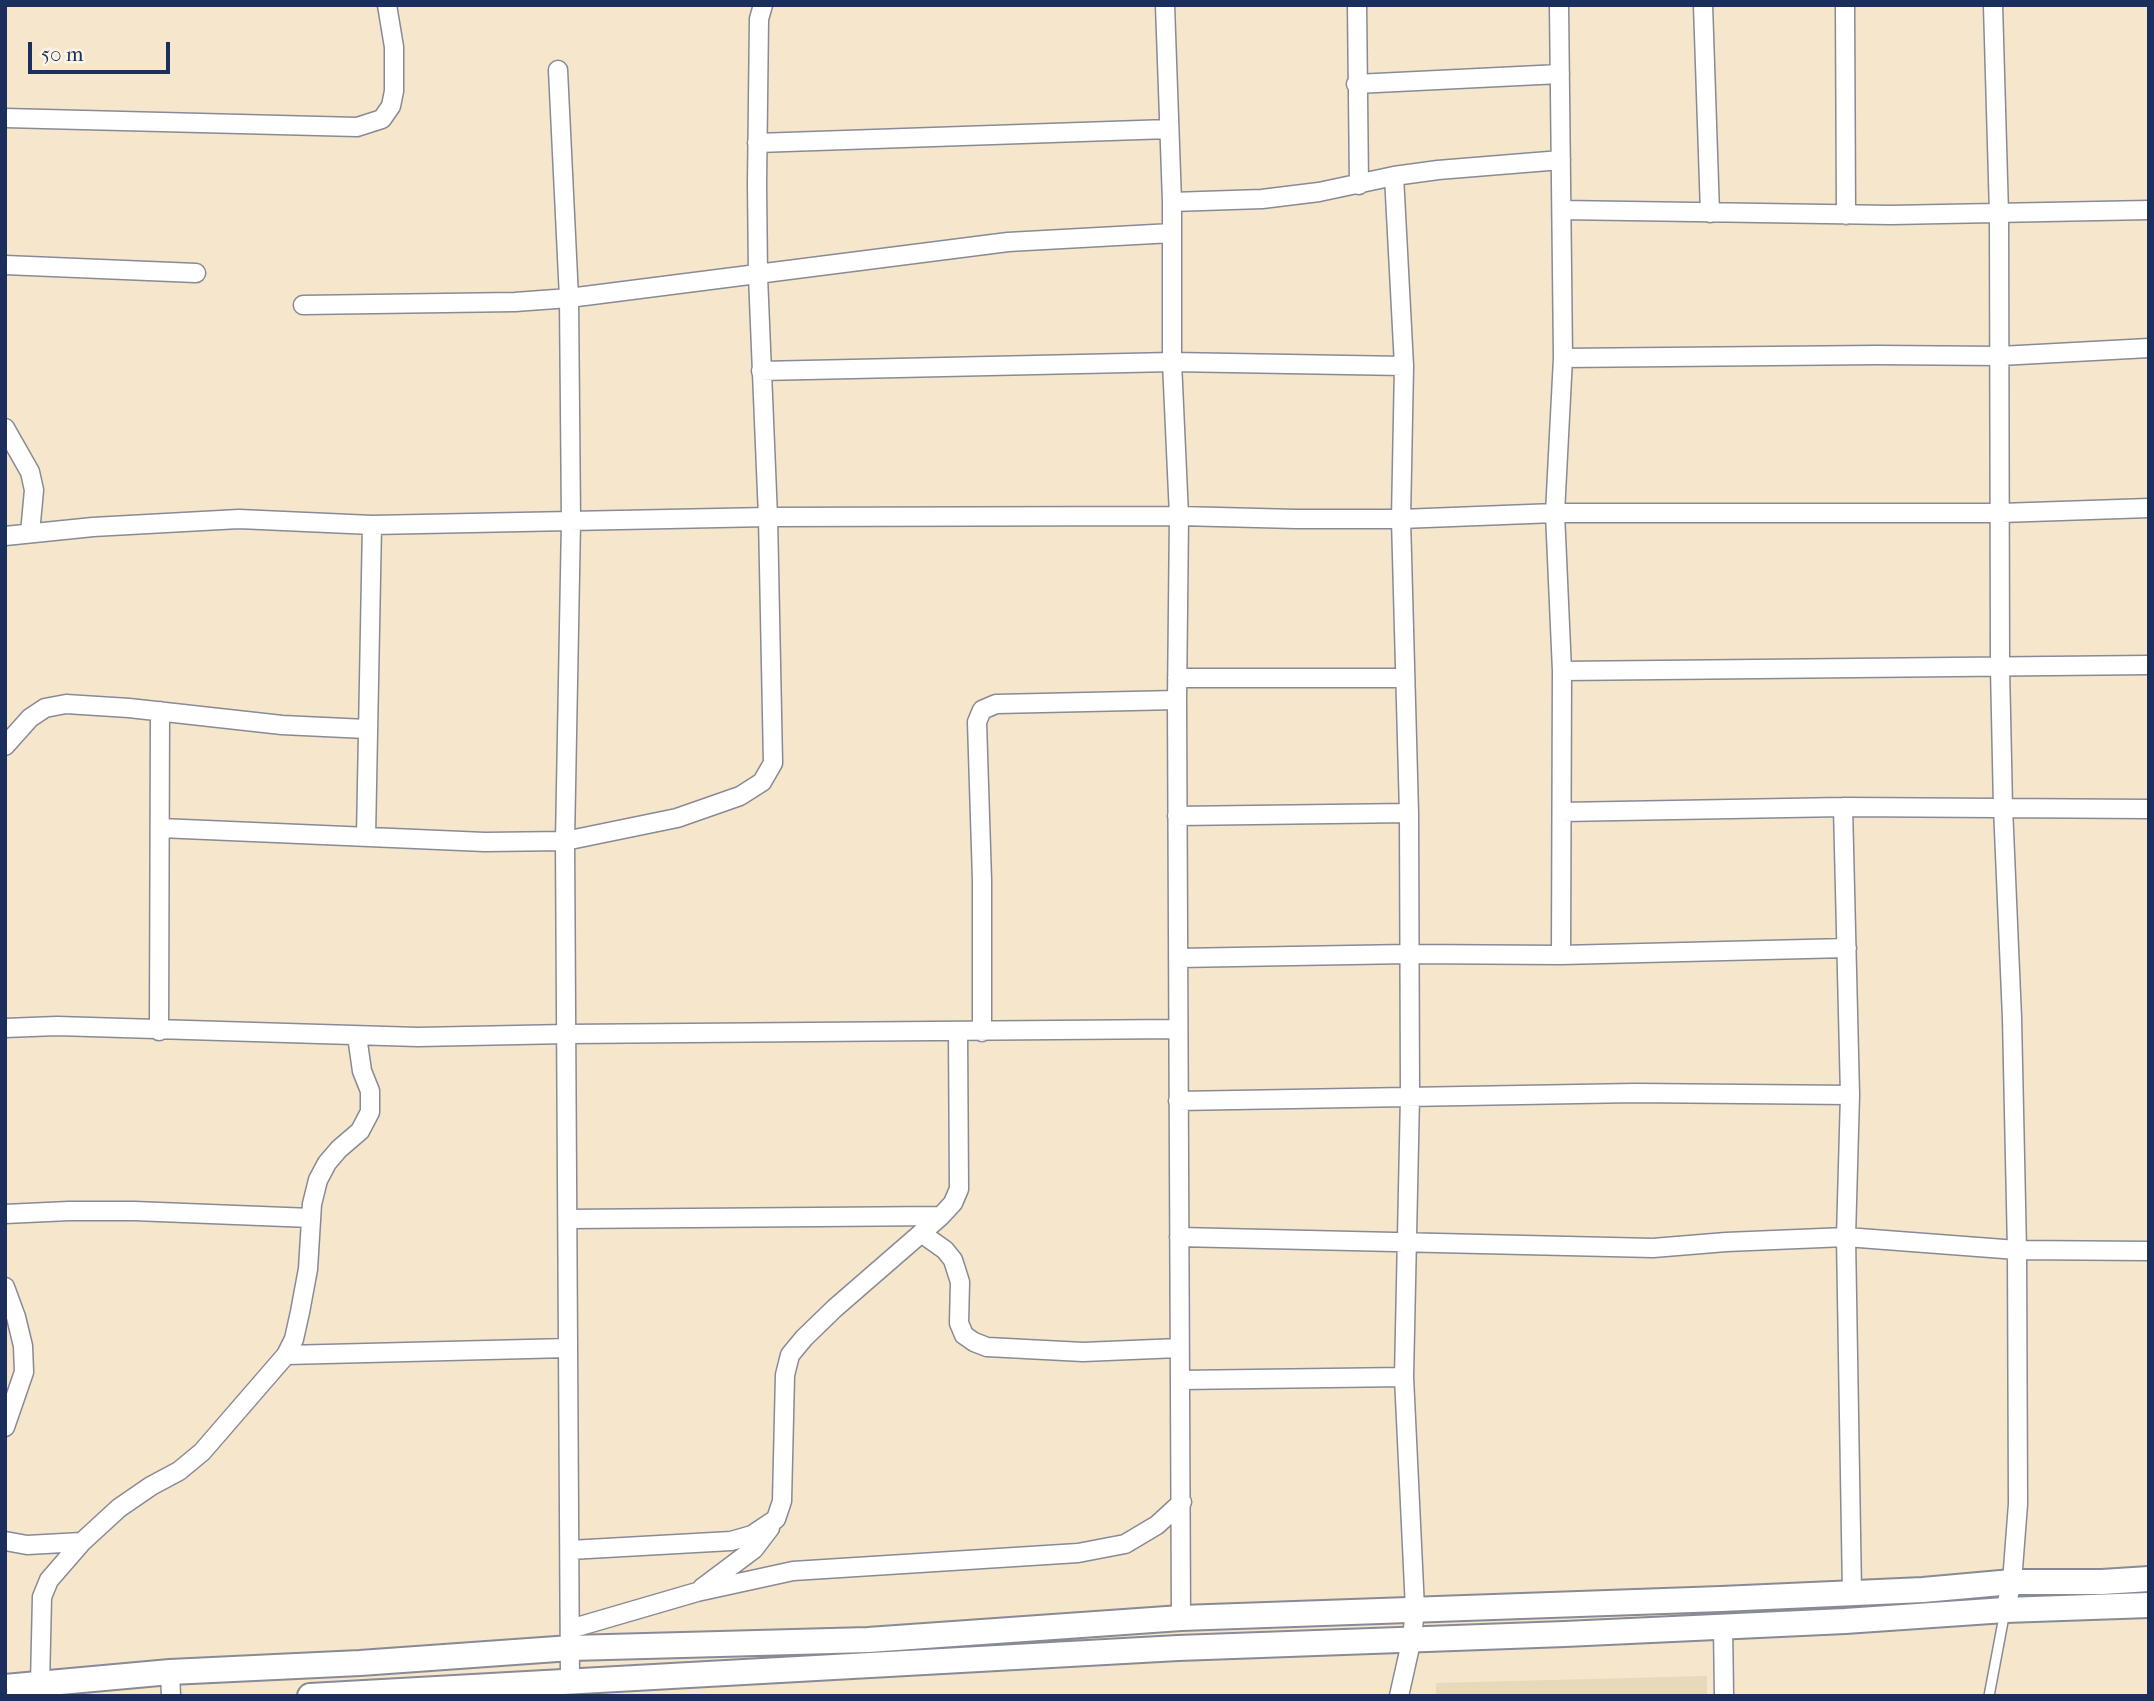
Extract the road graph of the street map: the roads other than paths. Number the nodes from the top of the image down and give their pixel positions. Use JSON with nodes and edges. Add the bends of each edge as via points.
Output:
{"nodes":[{"id":1,"x":387,"y":5,"type":"edge"},
{"id":2,"x":763,"y":5,"type":"edge"},
{"id":3,"x":1165,"y":5,"type":"edge"},
{"id":4,"x":1357,"y":5,"type":"edge"},
{"id":5,"x":1559,"y":5,"type":"edge"},
{"id":6,"x":1703,"y":5,"type":"edge"},
{"id":7,"x":1845,"y":5,"type":"edge"},
{"id":8,"x":1993,"y":5,"type":"edge"},
{"id":9,"x":558,"y":70,"type":"dead end"},
{"id":10,"x":1560,"y":74,"type":"junction"},
{"id":11,"x":1356,"y":84,"type":"junction"},
{"id":12,"x":5,"y":118,"type":"edge"},
{"id":13,"x":1169,"y":129,"type":"junction"},
{"id":14,"x":757,"y":143,"type":"junction"},
{"id":15,"x":1561,"y":160,"type":"junction"},
{"id":16,"x":1394,"y":176,"type":"junction"},
{"id":17,"x":1359,"y":186,"type":"junction"},
{"id":18,"x":1172,"y":202,"type":"junction"},
{"id":19,"x":2149,"y":210,"type":"edge"},
{"id":20,"x":1562,"y":211,"type":"junction"},
{"id":21,"x":1710,"y":213,"type":"junction"},
{"id":22,"x":1999,"y":214,"type":"junction"},
{"id":23,"x":1846,"y":215,"type":"junction"},
{"id":24,"x":1172,"y":233,"type":"junction"},
{"id":25,"x":5,"y":265,"type":"edge"},
{"id":26,"x":196,"y":273,"type":"dead end"},
{"id":27,"x":758,"y":276,"type":"junction"},
{"id":28,"x":569,"y":298,"type":"junction"},
{"id":29,"x":303,"y":305,"type":"dead end"},
{"id":30,"x":2149,"y":348,"type":"edge"},
{"id":31,"x":2000,"y":356,"type":"junction"},
{"id":32,"x":1563,"y":358,"type":"junction"},
{"id":33,"x":1172,"y":362,"type":"junction"},
{"id":34,"x":1404,"y":366,"type":"junction"},
{"id":35,"x":761,"y":371,"type":"junction"},
{"id":36,"x":5,"y":428,"type":"edge"},
{"id":37,"x":2149,"y":508,"type":"edge"},
{"id":38,"x":1555,"y":513,"type":"junction"},
{"id":39,"x":2001,"y":513,"type":"junction"},
{"id":40,"x":1178,"y":516,"type":"junction"},
{"id":41,"x":768,"y":517,"type":"junction"},
{"id":42,"x":1401,"y":519,"type":"junction"},
{"id":43,"x":571,"y":521,"type":"junction"},
{"id":44,"x":372,"y":525,"type":"junction"},
{"id":45,"x":30,"y":533,"type":"junction"},
{"id":46,"x":5,"y":536,"type":"edge"},
{"id":47,"x":2149,"y":665,"type":"edge"},
{"id":48,"x":2000,"y":668,"type":"junction"},
{"id":49,"x":1562,"y":671,"type":"junction"},
{"id":50,"x":1177,"y":678,"type":"junction"},
{"id":51,"x":1405,"y":678,"type":"junction"},
{"id":52,"x":1177,"y":700,"type":"junction"},
{"id":53,"x":160,"y":711,"type":"junction"},
{"id":54,"x":366,"y":729,"type":"junction"},
{"id":55,"x":5,"y":746,"type":"edge"},
{"id":56,"x":1843,"y":807,"type":"junction"},
{"id":57,"x":2003,"y":807,"type":"junction"},
{"id":58,"x":2149,"y":809,"type":"edge"},
{"id":59,"x":1562,"y":812,"type":"junction"},
{"id":60,"x":1409,"y":813,"type":"junction"},
{"id":61,"x":1177,"y":816,"type":"junction"},
{"id":62,"x":160,"y":828,"type":"junction"},
{"id":63,"x":366,"y":836,"type":"junction"},
{"id":64,"x":565,"y":841,"type":"junction"},
{"id":65,"x":1847,"y":948,"type":"junction"},
{"id":66,"x":1408,"y":954,"type":"junction"},
{"id":67,"x":1561,"y":955,"type":"junction"},
{"id":68,"x":1178,"y":958,"type":"junction"},
{"id":69,"x":5,"y":1028,"type":"edge"},
{"id":70,"x":1178,"y":1029,"type":"junction"},
{"id":71,"x":159,"y":1031,"type":"junction"},
{"id":72,"x":958,"y":1031,"type":"junction"},
{"id":73,"x":982,"y":1032,"type":"junction"},
{"id":74,"x":567,"y":1034,"type":"junction"},
{"id":75,"x":357,"y":1036,"type":"junction"},
{"id":76,"x":1850,"y":1095,"type":"junction"},
{"id":77,"x":1409,"y":1096,"type":"junction"},
{"id":78,"x":1178,"y":1101,"type":"junction"},
{"id":79,"x":5,"y":1214,"type":"edge"},
{"id":80,"x":941,"y":1216,"type":"junction"},
{"id":81,"x":312,"y":1218,"type":"junction"},
{"id":82,"x":568,"y":1219,"type":"junction"},
{"id":83,"x":921,"y":1233,"type":"junction"},
{"id":84,"x":1179,"y":1237,"type":"junction"},
{"id":85,"x":1846,"y":1237,"type":"junction"},
{"id":86,"x":1406,"y":1242,"type":"junction"},
{"id":87,"x":2017,"y":1250,"type":"junction"},
{"id":88,"x":2149,"y":1251,"type":"edge"},
{"id":89,"x":5,"y":1287,"type":"edge"},
{"id":90,"x":568,"y":1348,"type":"junction"},
{"id":91,"x":1179,"y":1348,"type":"junction"},
{"id":92,"x":286,"y":1355,"type":"junction"},
{"id":93,"x":1404,"y":1377,"type":"junction"},
{"id":94,"x":1180,"y":1380,"type":"junction"},
{"id":95,"x":5,"y":1427,"type":"edge"},
{"id":96,"x":1182,"y":1502,"type":"junction"},
{"id":97,"x":776,"y":1520,"type":"junction"},
{"id":98,"x":5,"y":1541,"type":"edge"},
{"id":99,"x":82,"y":1542,"type":"junction"},
{"id":100,"x":570,"y":1549,"type":"junction"},
{"id":101,"x":2149,"y":1579,"type":"edge"},
{"id":102,"x":2012,"y":1582,"type":"junction"},
{"id":103,"x":697,"y":1592,"type":"junction"},
{"id":104,"x":1852,"y":1592,"type":"junction"},
{"id":105,"x":2149,"y":1605,"type":"edge"},
{"id":106,"x":1415,"y":1609,"type":"junction"},
{"id":107,"x":2005,"y":1610,"type":"junction"},
{"id":108,"x":1181,"y":1618,"type":"junction"},
{"id":109,"x":1723,"y":1626,"type":"junction"},
{"id":110,"x":570,"y":1639,"type":"junction"},
{"id":111,"x":1412,"y":1639,"type":"junction"},
{"id":112,"x":570,"y":1682,"type":"junction"},
{"id":113,"x":40,"y":1684,"type":"junction"},
{"id":114,"x":170,"y":1684,"type":"edge"},
{"id":115,"x":5,"y":1687,"type":"edge"},
{"id":116,"x":477,"y":1692,"type":"edge"},
{"id":117,"x":310,"y":1696,"type":"edge"},
{"id":118,"x":1399,"y":1696,"type":"edge"},
{"id":119,"x":1724,"y":1696,"type":"edge"},
{"id":120,"x":1989,"y":1696,"type":"edge"}],
"edges":[{"from":1,"to":12,"type":"street","via":[[394,47],[391,106],[382,118],[357,127]]},
{"from":2,"to":14,"type":"street"},
{"from":3,"to":13,"type":"street"},
{"from":4,"to":11,"type":"street"},
{"from":5,"to":10,"type":"street"},
{"from":6,"to":21,"type":"street"},
{"from":7,"to":23,"type":"street"},
{"from":8,"to":22,"type":"street"},
{"from":9,"to":28,"type":"street"},
{"from":10,"to":11,"type":"street"},
{"from":10,"to":15,"type":"street"},
{"from":11,"to":17,"type":"street"},
{"from":13,"to":14,"type":"street"},
{"from":13,"to":18,"type":"street"},
{"from":14,"to":27,"type":"street"},
{"from":15,"to":16,"type":"street"},
{"from":15,"to":20,"type":"street"},
{"from":16,"to":17,"type":"street"},
{"from":16,"to":34,"type":"street"},
{"from":17,"to":18,"type":"street","via":[[1262,199]]},
{"from":18,"to":24,"type":"street"},
{"from":19,"to":22,"type":"street"},
{"from":20,"to":21,"type":"street"},
{"from":20,"to":32,"type":"street"},
{"from":21,"to":23,"type":"street"},
{"from":22,"to":23,"type":"street"},
{"from":22,"to":31,"type":"street"},
{"from":24,"to":27,"type":"street","via":[[1009,242]]},
{"from":24,"to":33,"type":"street"},
{"from":25,"to":26,"type":"street"},
{"from":27,"to":28,"type":"street"},
{"from":27,"to":35,"type":"street"},
{"from":28,"to":29,"type":"street"},
{"from":28,"to":43,"type":"street"},
{"from":30,"to":31,"type":"street"},
{"from":31,"to":32,"type":"street"},
{"from":31,"to":39,"type":"street"},
{"from":32,"to":38,"type":"street"},
{"from":33,"to":34,"type":"street"},
{"from":33,"to":35,"type":"street"},
{"from":33,"to":40,"type":"street"},
{"from":34,"to":42,"type":"street"},
{"from":35,"to":41,"type":"street"},
{"from":36,"to":45,"type":"street","via":[[30,472],[34,489]]},
{"from":37,"to":39,"type":"street"},
{"from":38,"to":39,"type":"street"},
{"from":38,"to":42,"type":"street"},
{"from":38,"to":49,"type":"street"},
{"from":39,"to":48,"type":"street"},
{"from":40,"to":41,"type":"street"},
{"from":40,"to":42,"type":"street"},
{"from":40,"to":50,"type":"street"},
{"from":41,"to":43,"type":"street"},
{"from":41,"to":64,"type":"street","via":[[773,763],[762,782],[740,796],[677,817]]},
{"from":42,"to":51,"type":"street"},
{"from":43,"to":44,"type":"street"},
{"from":43,"to":64,"type":"street"},
{"from":44,"to":45,"type":"street","via":[[239,519]]},
{"from":44,"to":54,"type":"street"},
{"from":45,"to":46,"type":"street"},
{"from":47,"to":48,"type":"street"},
{"from":48,"to":49,"type":"street"},
{"from":48,"to":57,"type":"street"},
{"from":49,"to":59,"type":"street"},
{"from":50,"to":51,"type":"street"},
{"from":50,"to":52,"type":"street"},
{"from":51,"to":60,"type":"street"},
{"from":52,"to":61,"type":"street"},
{"from":52,"to":73,"type":"street","via":[[996,704],[982,710],[977,722]]},
{"from":53,"to":54,"type":"street"},
{"from":53,"to":55,"type":"street","via":[[66,704],[45,708]]},
{"from":53,"to":62,"type":"street"},
{"from":54,"to":63,"type":"street"},
{"from":56,"to":57,"type":"street"},
{"from":56,"to":59,"type":"street"},
{"from":56,"to":65,"type":"street"},
{"from":57,"to":58,"type":"street"},
{"from":57,"to":87,"type":"street"},
{"from":59,"to":67,"type":"street"},
{"from":60,"to":61,"type":"street"},
{"from":60,"to":66,"type":"street"},
{"from":61,"to":68,"type":"street"},
{"from":62,"to":63,"type":"street"},
{"from":62,"to":71,"type":"street"},
{"from":63,"to":64,"type":"street"},
{"from":64,"to":74,"type":"street"},
{"from":65,"to":67,"type":"street"},
{"from":65,"to":76,"type":"street"},
{"from":66,"to":67,"type":"street"},
{"from":66,"to":68,"type":"street"},
{"from":66,"to":77,"type":"street"},
{"from":68,"to":70,"type":"street"},
{"from":69,"to":71,"type":"street"},
{"from":70,"to":73,"type":"street"},
{"from":70,"to":78,"type":"street"},
{"from":71,"to":75,"type":"street"},
{"from":72,"to":73,"type":"street"},
{"from":72,"to":74,"type":"street"},
{"from":72,"to":80,"type":"street","via":[[959,1189],[954,1203]]},
{"from":74,"to":75,"type":"street"},
{"from":74,"to":82,"type":"street"},
{"from":75,"to":81,"type":"street","via":[[370,1091],[370,1112],[360,1131],[327,1163],[318,1180]]},
{"from":76,"to":77,"type":"street"},
{"from":76,"to":85,"type":"street"},
{"from":77,"to":78,"type":"street"},
{"from":77,"to":86,"type":"street"},
{"from":78,"to":84,"type":"street"},
{"from":79,"to":81,"type":"street","via":[[69,1210]]},
{"from":80,"to":82,"type":"street"},
{"from":80,"to":83,"type":"street"},
{"from":81,"to":92,"type":"street","via":[[300,1312]]},
{"from":82,"to":90,"type":"street"},
{"from":83,"to":91,"type":"street","via":[[953,1260],[960,1282],[959,1323],[964,1335],[974,1342],[987,1347],[1083,1352]]},
{"from":83,"to":97,"type":"street","via":[[835,1308],[790,1355],[785,1375],[782,1501]]},
{"from":84,"to":86,"type":"street"},
{"from":84,"to":91,"type":"street"},
{"from":85,"to":86,"type":"street","via":[[1653,1248]]},
{"from":85,"to":87,"type":"street"},
{"from":85,"to":104,"type":"street"},
{"from":86,"to":93,"type":"street"},
{"from":87,"to":88,"type":"street"},
{"from":87,"to":102,"type":"street","via":[[2018,1504]]},
{"from":89,"to":95,"type":"street","via":[[23,1346],[24,1372]]},
{"from":90,"to":92,"type":"street"},
{"from":90,"to":100,"type":"street"},
{"from":91,"to":94,"type":"street"},
{"from":92,"to":99,"type":"street","via":[[202,1452],[119,1508]]},
{"from":93,"to":94,"type":"street"},
{"from":93,"to":106,"type":"street"},
{"from":94,"to":96,"type":"street"},
{"from":96,"to":103,"type":"street","via":[[1157,1525],[1125,1544],[1078,1553],[793,1571]]},
{"from":96,"to":108,"type":"street"},
{"from":97,"to":100,"type":"street","via":[[731,1541]]},
{"from":97,"to":103,"type":"street","via":[[754,1549]]},
{"from":98,"to":99,"type":"street","via":[[27,1545]]},
{"from":99,"to":113,"type":"street","via":[[49,1580],[42,1597]]},
{"from":100,"to":110,"type":"street"},
{"from":101,"to":102,"type":"main road"},
{"from":102,"to":104,"type":"main road"},
{"from":102,"to":107,"type":"street"},
{"from":103,"to":110,"type":"street"},
{"from":104,"to":106,"type":"main road"},
{"from":105,"to":107,"type":"main road"},
{"from":106,"to":108,"type":"main road"},
{"from":106,"to":111,"type":"street"},
{"from":107,"to":109,"type":"main road"},
{"from":107,"to":120,"type":"lane"},
{"from":108,"to":110,"type":"main road","via":[[868,1640]]},
{"from":109,"to":111,"type":"main road"},
{"from":109,"to":119,"type":"street"},
{"from":110,"to":112,"type":"street"},
{"from":110,"to":114,"type":"main road"},
{"from":111,"to":112,"type":"main road"},
{"from":111,"to":118,"type":"street"},
{"from":112,"to":116,"type":"main road"},
{"from":113,"to":114,"type":"main road"},
{"from":113,"to":115,"type":"main road"},
{"from":116,"to":117,"type":"main road"}]}
